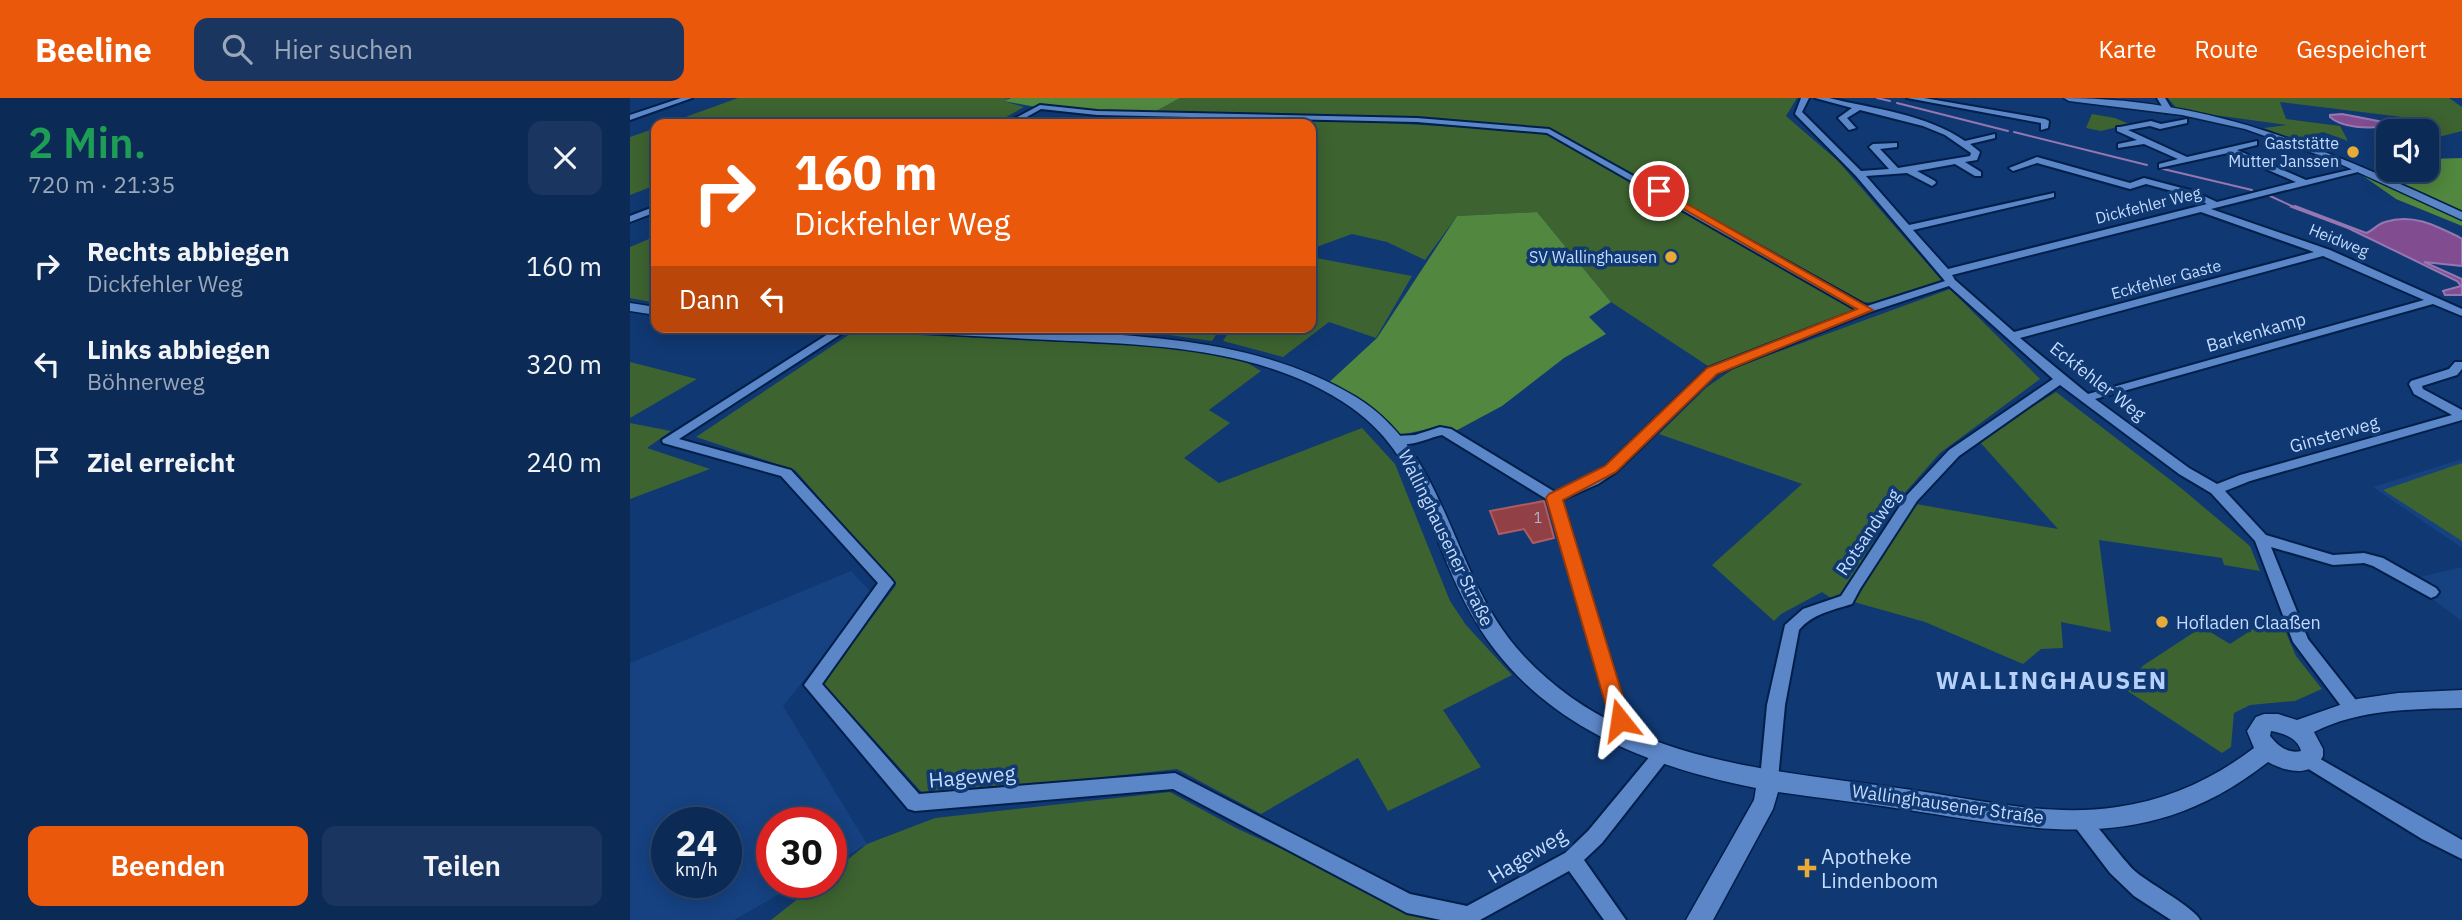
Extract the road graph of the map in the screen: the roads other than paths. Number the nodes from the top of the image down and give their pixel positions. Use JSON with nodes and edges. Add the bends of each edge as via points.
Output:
{"nodes":[{"id":1,"x":688,"y":98,"type":"edge"},
{"id":2,"x":1805,"y":98,"type":"edge"},
{"id":3,"x":1819,"y":98,"type":"edge"},
{"id":4,"x":1911,"y":98,"type":"edge"},
{"id":5,"x":1983,"y":98,"type":"edge"},
{"id":6,"x":2068,"y":98,"type":"edge"},
{"id":7,"x":2161,"y":98,"type":"edge"},
{"id":8,"x":1936,"y":100,"type":"edge"},
{"id":9,"x":1858,"y":108,"type":"junction"},
{"id":10,"x":1978,"y":109,"type":"junction"},
{"id":11,"x":2050,"y":111,"type":"dead end"},
{"id":12,"x":2169,"y":111,"type":"junction"},
{"id":13,"x":630,"y":118,"type":"edge"},
{"id":14,"x":1017,"y":119,"type":"edge"},
{"id":15,"x":2184,"y":121,"type":"dead end"},
{"id":16,"x":1852,"y":128,"type":"dead end"},
{"id":17,"x":1992,"y":136,"type":"dead end"},
{"id":18,"x":2145,"y":141,"type":"junction"},
{"id":19,"x":1965,"y":143,"type":"junction"},
{"id":20,"x":2254,"y":143,"type":"dead end"},
{"id":21,"x":1894,"y":145,"type":"dead end"},
{"id":22,"x":2121,"y":146,"type":"dead end"},
{"id":23,"x":2229,"y":150,"type":"junction"},
{"id":24,"x":2082,"y":158,"type":"dead end"},
{"id":25,"x":2186,"y":160,"type":"junction"},
{"id":26,"x":1958,"y":162,"type":"junction"},
{"id":27,"x":2162,"y":166,"type":"dead end"},
{"id":28,"x":2013,"y":168,"type":"dead end"},
{"id":29,"x":2070,"y":169,"type":"junction"},
{"id":30,"x":2359,"y":169,"type":"junction"},
{"id":31,"x":1909,"y":170,"type":"junction"},
{"id":32,"x":1896,"y":171,"type":"junction"},
{"id":33,"x":1858,"y":174,"type":"junction"},
{"id":34,"x":1978,"y":174,"type":"dead end"},
{"id":35,"x":2304,"y":182,"type":"junction"},
{"id":36,"x":1932,"y":183,"type":"dead end"},
{"id":37,"x":2051,"y":195,"type":"dead end"},
{"id":38,"x":2216,"y":205,"type":"junction"},
{"id":39,"x":2200,"y":208,"type":"junction"},
{"id":40,"x":651,"y":211,"type":"edge"},
{"id":41,"x":2462,"y":216,"type":"edge"},
{"id":42,"x":630,"y":219,"type":"edge"},
{"id":43,"x":1907,"y":228,"type":"junction"},
{"id":44,"x":2326,"y":252,"type":"junction"},
{"id":45,"x":1948,"y":278,"type":"junction"},
{"id":46,"x":2435,"y":300,"type":"junction"},
{"id":47,"x":630,"y":307,"type":"edge"},
{"id":48,"x":651,"y":310,"type":"edge"},
{"id":49,"x":1866,"y":310,"type":"junction"},
{"id":50,"x":2462,"y":313,"type":"edge"},
{"id":51,"x":837,"y":333,"type":"edge"},
{"id":52,"x":996,"y":333,"type":"edge"},
{"id":53,"x":2013,"y":336,"type":"junction"},
{"id":54,"x":2459,"y":365,"type":"dead end"},
{"id":55,"x":2060,"y":379,"type":"junction"},
{"id":56,"x":2086,"y":398,"type":"junction"},
{"id":57,"x":2462,"y":416,"type":"edge"},
{"id":58,"x":1396,"y":440,"type":"junction"},
{"id":59,"x":2217,"y":490,"type":"junction"},
{"id":60,"x":1554,"y":498,"type":"junction"},
{"id":61,"x":2261,"y":539,"type":"junction"},
{"id":62,"x":2431,"y":592,"type":"dead end"},
{"id":63,"x":2462,"y":699,"type":"edge"},
{"id":64,"x":2353,"y":709,"type":"junction"},
{"id":65,"x":2298,"y":730,"type":"junction"},
{"id":66,"x":1610,"y":733,"type":"junction"},
{"id":67,"x":2268,"y":750,"type":"junction"},
{"id":68,"x":1662,"y":754,"type":"junction"},
{"id":69,"x":2308,"y":760,"type":"junction"},
{"id":70,"x":1769,"y":779,"type":"junction"},
{"id":71,"x":2082,"y":821,"type":"junction"},
{"id":72,"x":2462,"y":850,"type":"edge"},
{"id":73,"x":1572,"y":859,"type":"junction"},
{"id":74,"x":1616,"y":920,"type":"edge"},
{"id":75,"x":1699,"y":920,"type":"edge"},
{"id":76,"x":2190,"y":920,"type":"edge"}],
"edges":[{"from":1,"to":13,"type":"street"},
{"from":2,"to":33,"type":"street","name":"Eckfehler Weg","via":[[1798,112]]},
{"from":3,"to":9,"type":"street"},
{"from":4,"to":8,"type":"street"},
{"from":5,"to":10,"type":"street"},
{"from":6,"to":12,"type":"street"},
{"from":7,"to":12,"type":"street"},
{"from":8,"to":10,"type":"street"},
{"from":9,"to":16,"type":"street","via":[[1842,118]]},
{"from":9,"to":19,"type":"street","via":[[1926,124]]},
{"from":10,"to":11,"type":"street","via":[[2044,125]]},
{"from":12,"to":30,"type":"street","via":[[2284,138]]},
{"from":14,"to":49,"type":"street","via":[[1040,107],[1097,113],[1417,120],[1549,131]]},
{"from":15,"to":18,"type":"street","via":[[2120,129]]},
{"from":17,"to":19,"type":"street"},
{"from":18,"to":22,"type":"street"},
{"from":18,"to":25,"type":"street"},
{"from":19,"to":26,"type":"street","via":[[1976,152],[1974,158]]},
{"from":20,"to":23,"type":"street"},
{"from":21,"to":32,"type":"street","via":[[1873,147]]},
{"from":23,"to":25,"type":"street"},
{"from":23,"to":35,"type":"street"},
{"from":24,"to":29,"type":"street"},
{"from":25,"to":27,"type":"street"},
{"from":26,"to":31,"type":"street"},
{"from":26,"to":34,"type":"street"},
{"from":28,"to":29,"type":"street","via":[[2037,160]]},
{"from":29,"to":38,"type":"street","via":[[2130,186],[2145,178]]},
{"from":30,"to":35,"type":"street","name":"Dickfehler Weg"},
{"from":30,"to":41,"type":"street"},
{"from":31,"to":32,"type":"street"},
{"from":31,"to":36,"type":"street"},
{"from":32,"to":33,"type":"street"},
{"from":33,"to":43,"type":"street","name":"Eckfehler Weg"},
{"from":35,"to":38,"type":"street","name":"Dickfehler Weg"},
{"from":37,"to":43,"type":"street"},
{"from":38,"to":39,"type":"street","name":"Dickfehler Weg"},
{"from":39,"to":44,"type":"street","name":"Heidweg"},
{"from":39,"to":45,"type":"street","name":"Dickfehler Weg"},
{"from":40,"to":42,"type":"street"},
{"from":43,"to":45,"type":"street","name":"Eckfehler Weg"},
{"from":44,"to":46,"type":"street","name":"Heidweg"},
{"from":44,"to":53,"type":"street","name":"Eckfehler Gaste"},
{"from":45,"to":49,"type":"street","name":"Dickfehler Weg"},
{"from":45,"to":53,"type":"street","name":"Eckfehler Weg"},
{"from":46,"to":50,"type":"street","name":"Heidweg"},
{"from":46,"to":56,"type":"street","name":"Barkenkamp"},
{"from":47,"to":48,"type":"street"},
{"from":49,"to":60,"type":"street","name":"Dickfehler Weg","via":[[1712,371],[1611,469]]},
{"from":51,"to":73,"type":"street","name":"Hageweg","via":[[668,440],[786,473],[886,583],[812,685],[915,803],[1175,781],[1407,903],[1468,916]]},
{"from":52,"to":58,"type":"street","name":"Wallinghausener Straße","via":[[1153,341],[1238,354],[1325,386],[1353,402]]},
{"from":53,"to":55,"type":"street","name":"Eckfehler Weg"},
{"from":54,"to":57,"type":"street","via":[[2453,372],[2415,384],[2418,391]]},
{"from":55,"to":56,"type":"street","name":"Eckfehler Weg"},
{"from":55,"to":70,"type":"street","name":"Rotsandweg","via":[[1954,453],[1912,498],[1847,600],[1805,613],[1796,621],[1776,705]]},
{"from":56,"to":59,"type":"street","name":"Eckfehler Weg"},
{"from":57,"to":59,"type":"street","name":"Ginsterweg"},
{"from":58,"to":60,"type":"street","via":[[1446,432]]},
{"from":58,"to":66,"type":"street","name":"Wallinghausener Straße","via":[[1410,458],[1471,595],[1496,637],[1536,681]]},
{"from":59,"to":61,"type":"street","name":"Eckfehler Weg"},
{"from":60,"to":66,"type":"street","via":[[1620,720]]},
{"from":61,"to":62,"type":"street","via":[[2333,560],[2378,562]]},
{"from":61,"to":64,"type":"street","name":"Eckfehler Weg","via":[[2301,642]]},
{"from":63,"to":64,"type":"street","via":[[2402,700]]},
{"from":64,"to":65,"type":"street"},
{"from":65,"to":67,"type":"street","via":[[2264,723],[2258,737]]},
{"from":65,"to":69,"type":"street","via":[[2313,750]]},
{"from":66,"to":68,"type":"street","name":"Wallinghausener Straße"},
{"from":67,"to":69,"type":"street","via":[[2285,760]]},
{"from":67,"to":71,"type":"street","name":"Wallinghausener Straße","via":[[2236,776],[2192,799],[2113,819]]},
{"from":68,"to":70,"type":"street","name":"Wallinghausener Straße"},
{"from":68,"to":73,"type":"street","name":"Hageweg"},
{"from":69,"to":72,"type":"street"},
{"from":70,"to":71,"type":"street","name":"Wallinghausener Straße"},
{"from":70,"to":75,"type":"street","via":[[1765,802]]},
{"from":71,"to":76,"type":"street","via":[[2121,873],[2151,899]]},
{"from":73,"to":74,"type":"street"}]}
